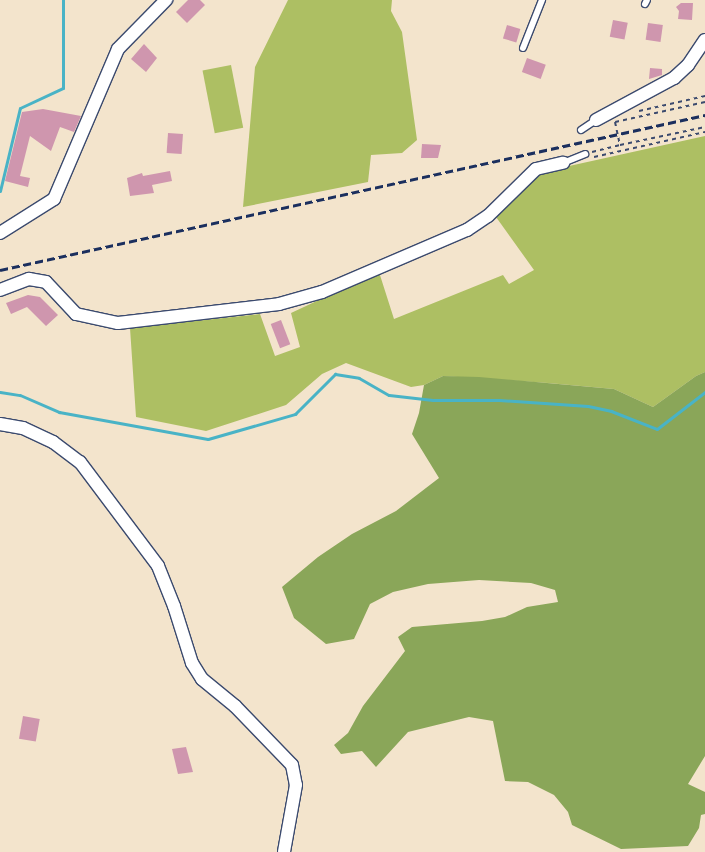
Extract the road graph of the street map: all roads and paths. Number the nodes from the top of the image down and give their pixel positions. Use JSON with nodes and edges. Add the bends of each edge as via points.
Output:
{"nodes":[{"id":1,"x":166,"y":0,"type":"edge"},
{"id":2,"x":542,"y":0,"type":"edge"},
{"id":3,"x":705,"y":40,"type":"edge"},
{"id":4,"x":523,"y":48,"type":"dead end"},
{"id":5,"x":705,"y":96,"type":"edge"},
{"id":6,"x":705,"y":102,"type":"edge"},
{"id":7,"x":632,"y":112,"type":"dead end"},
{"id":8,"x":596,"y":120,"type":"joint"},
{"id":9,"x":705,"y":127,"type":"edge"},
{"id":10,"x":581,"y":130,"type":"dead end"},
{"id":11,"x":705,"y":132,"type":"edge"},
{"id":12,"x":620,"y":145,"type":"junction"},
{"id":13,"x":588,"y":156,"type":"junction"},
{"id":14,"x":562,"y":164,"type":"joint"},
{"id":15,"x":0,"y":233,"type":"edge"},
{"id":16,"x":0,"y":290,"type":"edge"},
{"id":17,"x":0,"y":424,"type":"edge"},
{"id":18,"x":284,"y":852,"type":"edge"}],
"edges":[{"from":1,"to":15,"type":"street","via":[[118,49],[54,199]]},
{"from":2,"to":4,"type":"lane"},
{"from":3,"to":8,"type":"street","via":[[688,65],[674,78]]},
{"from":5,"to":7,"type":"path"},
{"from":6,"to":12,"type":"path","bridge":true,"via":[[615,122]]},
{"from":8,"to":10,"type":"lane"},
{"from":9,"to":12,"type":"path","bridge":true},
{"from":11,"to":13,"type":"path"},
{"from":12,"to":13,"type":"path"},
{"from":13,"to":14,"type":"lane"},
{"from":14,"to":16,"type":"street","via":[[536,170],[488,216],[468,230],[322,292],[279,304],[118,323],[76,314],[46,282],[29,279]]},
{"from":17,"to":18,"type":"street","via":[[23,428],[53,442],[80,462],[158,566],[192,663],[202,679],[235,706],[292,765],[296,785]]}]}
